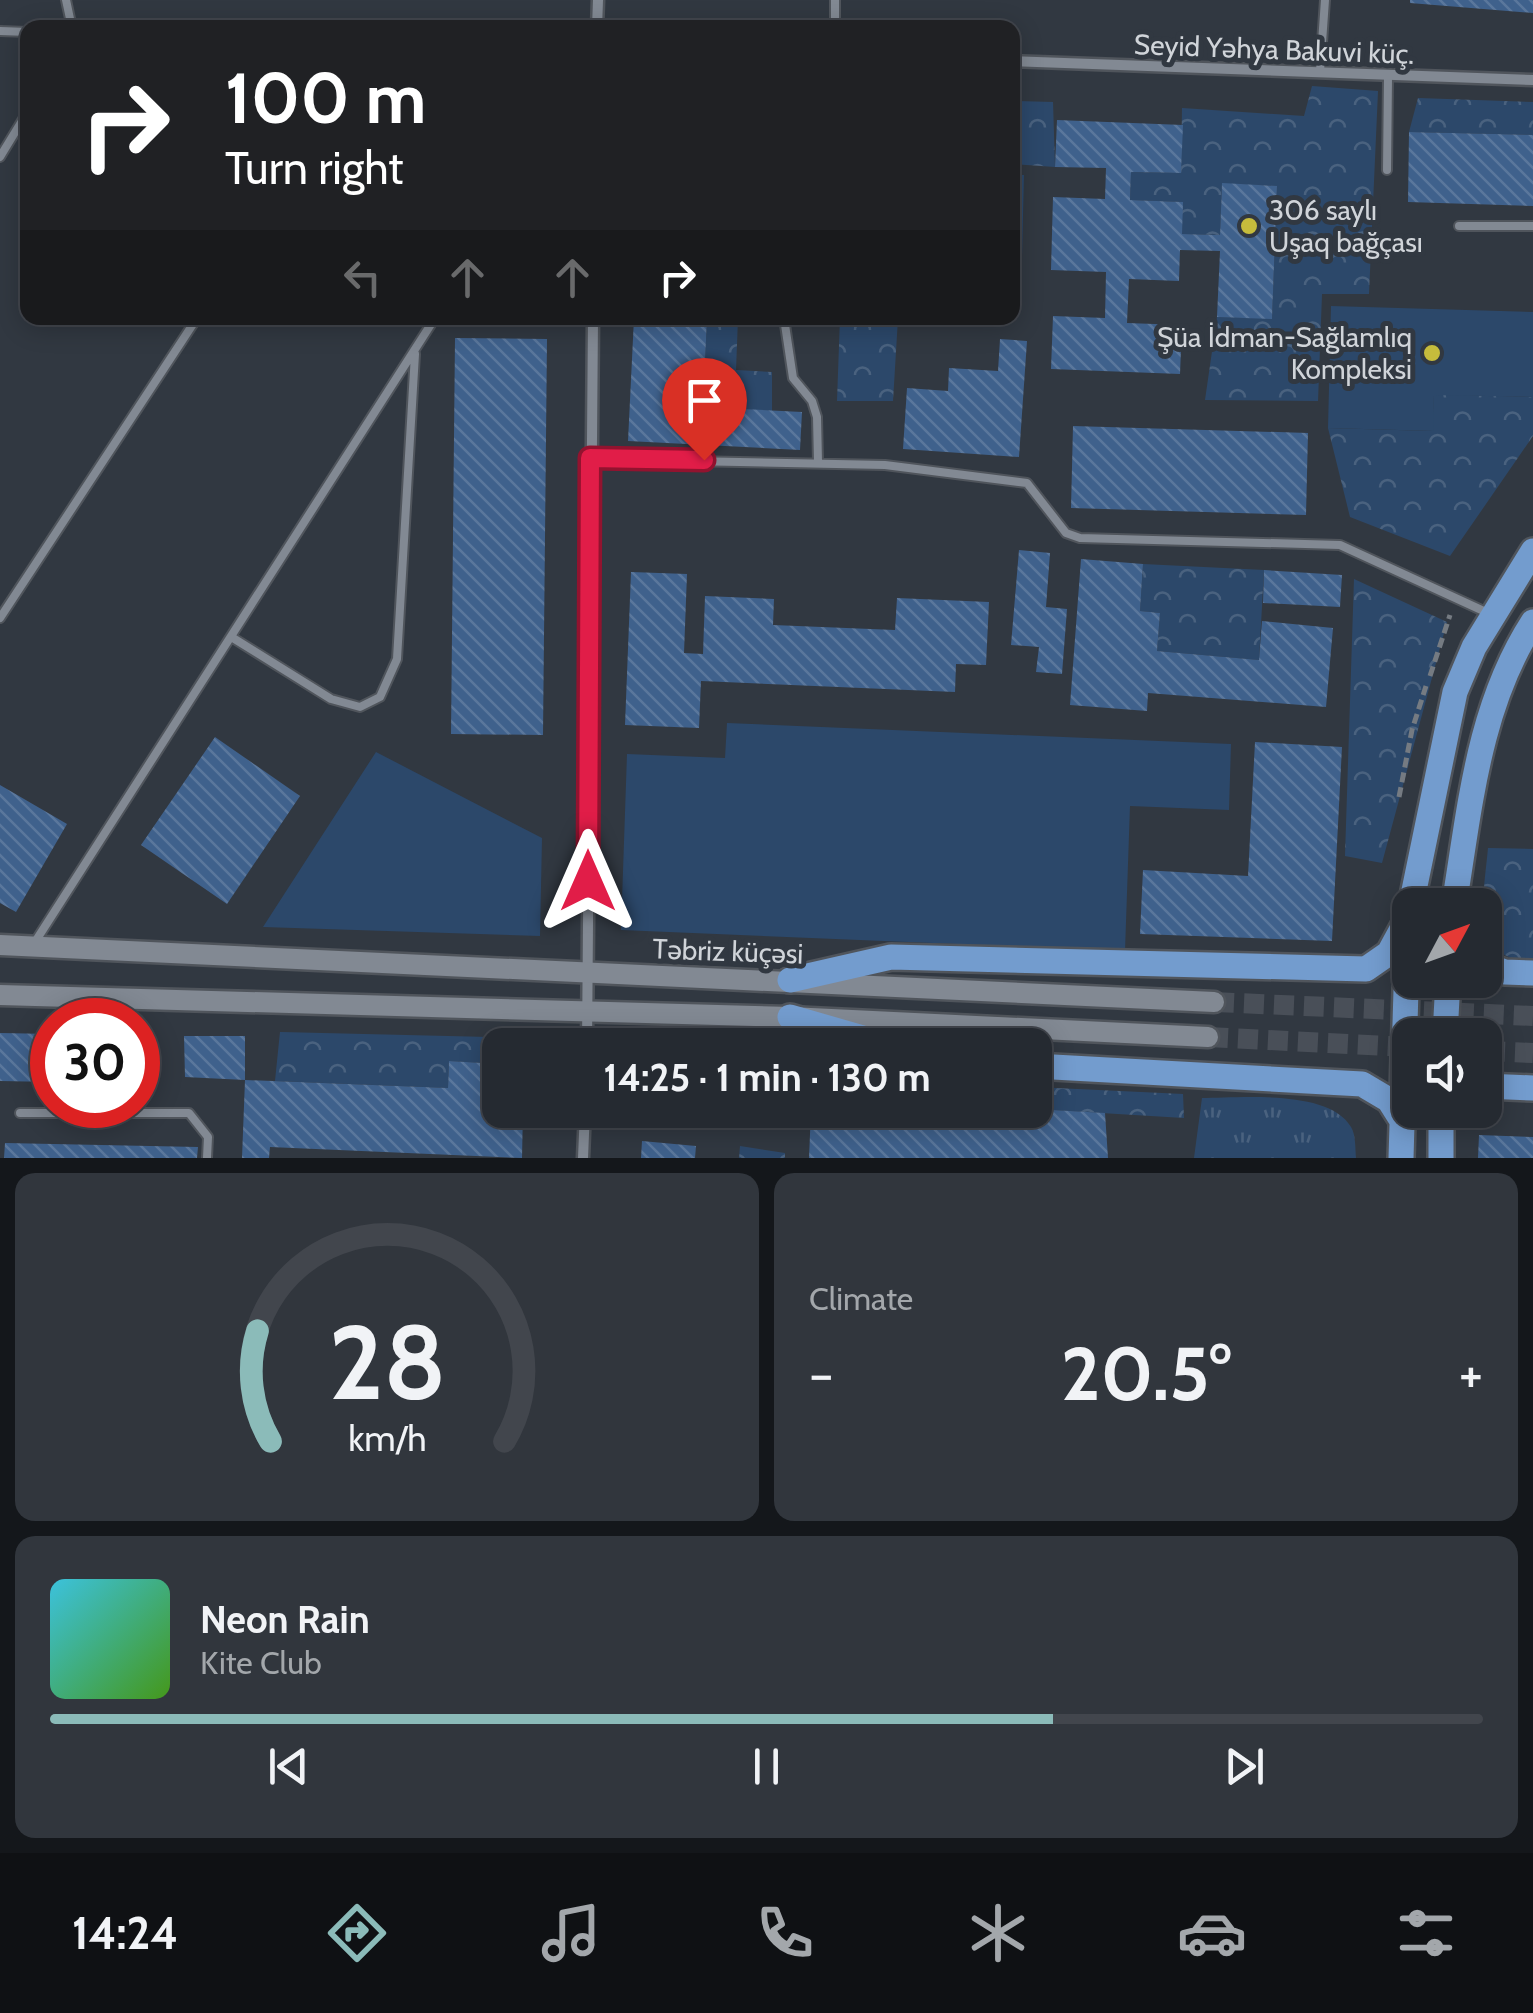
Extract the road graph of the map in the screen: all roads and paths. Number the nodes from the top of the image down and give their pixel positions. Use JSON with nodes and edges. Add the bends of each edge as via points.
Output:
{"nodes":[{"id":1,"x":1325,"y":0,"type":"edge"},
{"id":2,"x":1020,"y":61,"type":"edge"},
{"id":3,"x":1320,"y":71,"type":"junction"},
{"id":4,"x":1388,"y":77,"type":"junction"},
{"id":5,"x":1533,"y":80,"type":"edge"},
{"id":6,"x":20,"y":124,"type":"edge"},
{"id":7,"x":0,"y":156,"type":"edge"},
{"id":8,"x":1387,"y":170,"type":"dead end"},
{"id":9,"x":1459,"y":226,"type":"dead end"},
{"id":10,"x":1533,"y":226,"type":"edge"},
{"id":11,"x":192,"y":325,"type":"edge"},
{"id":12,"x":431,"y":325,"type":"edge"},
{"id":13,"x":593,"y":325,"type":"edge"},
{"id":14,"x":785,"y":325,"type":"edge"},
{"id":15,"x":416,"y":350,"type":"junction"},
{"id":16,"x":590,"y":458,"type":"junction"},
{"id":17,"x":818,"y":462,"type":"junction"},
{"id":18,"x":1533,"y":550,"type":"edge"},
{"id":19,"x":1492,"y":616,"type":"junction"},
{"id":20,"x":0,"y":618,"type":"edge"},
{"id":21,"x":1533,"y":622,"type":"edge"},
{"id":22,"x":233,"y":638,"type":"junction"},
{"id":23,"x":1415,"y":888,"type":"edge"},
{"id":24,"x":1457,"y":888,"type":"edge"},
{"id":25,"x":0,"y":945,"type":"edge"},
{"id":26,"x":32,"y":946,"type":"junction"},
{"id":27,"x":1392,"y":947,"type":"edge"},
{"id":28,"x":1502,"y":971,"type":"edge"},
{"id":29,"x":588,"y":973,"type":"junction"},
{"id":30,"x":1533,"y":973,"type":"edge"},
{"id":31,"x":790,"y":980,"type":"junction"},
{"id":32,"x":0,"y":995,"type":"edge"},
{"id":33,"x":1214,"y":1002,"type":"tunnel mouth"},
{"id":34,"x":587,"y":1011,"type":"junction"},
{"id":35,"x":790,"y":1017,"type":"junction"},
{"id":36,"x":586,"y":1028,"type":"edge"},
{"id":37,"x":828,"y":1028,"type":"edge"},
{"id":38,"x":1208,"y":1037,"type":"tunnel mouth"},
{"id":39,"x":1052,"y":1067,"type":"edge"},
{"id":40,"x":1502,"y":1087,"type":"edge"},
{"id":41,"x":1533,"y":1088,"type":"edge"},
{"id":42,"x":1392,"y":1103,"type":"edge"},
{"id":43,"x":20,"y":1114,"type":"dead end"},
{"id":44,"x":585,"y":1128,"type":"edge"},
{"id":45,"x":1402,"y":1128,"type":"edge"},
{"id":46,"x":1441,"y":1128,"type":"edge"},
{"id":47,"x":207,"y":1158,"type":"edge"},
{"id":48,"x":584,"y":1158,"type":"edge"},
{"id":49,"x":1401,"y":1158,"type":"edge"},
{"id":50,"x":1440,"y":1158,"type":"edge"}],
"edges":[{"from":1,"to":3,"type":"lane"},
{"from":2,"to":3,"type":"street","name":"Seyid Yəhya Bakuvi küç."},
{"from":3,"to":4,"type":"street","name":"Seyid Yəhya Bakuvi küç."},
{"from":4,"to":5,"type":"street","name":"Seyid Yəhya Bakuvi küç."},
{"from":4,"to":8,"type":"lane"},
{"from":6,"to":7,"type":"lane"},
{"from":9,"to":10,"type":"lane"},
{"from":11,"to":20,"type":"lane"},
{"from":12,"to":15,"type":"lane"},
{"from":13,"to":16,"type":"street"},
{"from":14,"to":17,"type":"lane","via":[[793,378],[817,417]]},
{"from":15,"to":22,"type":"lane"},
{"from":15,"to":22,"type":"lane","via":[[397,658],[380,697],[360,707],[331,699]]},
{"from":16,"to":17,"type":"lane"},
{"from":16,"to":29,"type":"street"},
{"from":17,"to":19,"type":"lane","via":[[1027,483],[1066,532],[1093,540],[1340,545]]},
{"from":18,"to":19,"type":"main road"},
{"from":19,"to":23,"type":"main road","via":[[1455,692]]},
{"from":21,"to":24,"type":"main road","via":[[1491,708]]},
{"from":22,"to":26,"type":"lane"},
{"from":25,"to":26,"type":"main road","name":"Təbriz küçəsi"},
{"from":26,"to":29,"type":"main road","name":"Təbriz küçəsi"},
{"from":27,"to":31,"type":"main road","via":[[1366,969],[891,957]]},
{"from":28,"to":30,"type":"main road"},
{"from":29,"to":31,"type":"main road","name":"Təbriz küçəsi"},
{"from":29,"to":34,"type":"street"},
{"from":31,"to":33,"type":"main road","name":"Təbriz küçəsi"},
{"from":32,"to":34,"type":"main road"},
{"from":34,"to":35,"type":"main road"},
{"from":34,"to":36,"type":"street"},
{"from":35,"to":37,"type":"main road"},
{"from":35,"to":38,"type":"main road"},
{"from":39,"to":42,"type":"main road","via":[[1362,1084]]},
{"from":40,"to":41,"type":"main road"},
{"from":43,"to":47,"type":"lane","via":[[188,1113],[208,1137]]},
{"from":44,"to":48,"type":"street"},
{"from":45,"to":49,"type":"main road"},
{"from":46,"to":50,"type":"main road"}]}
